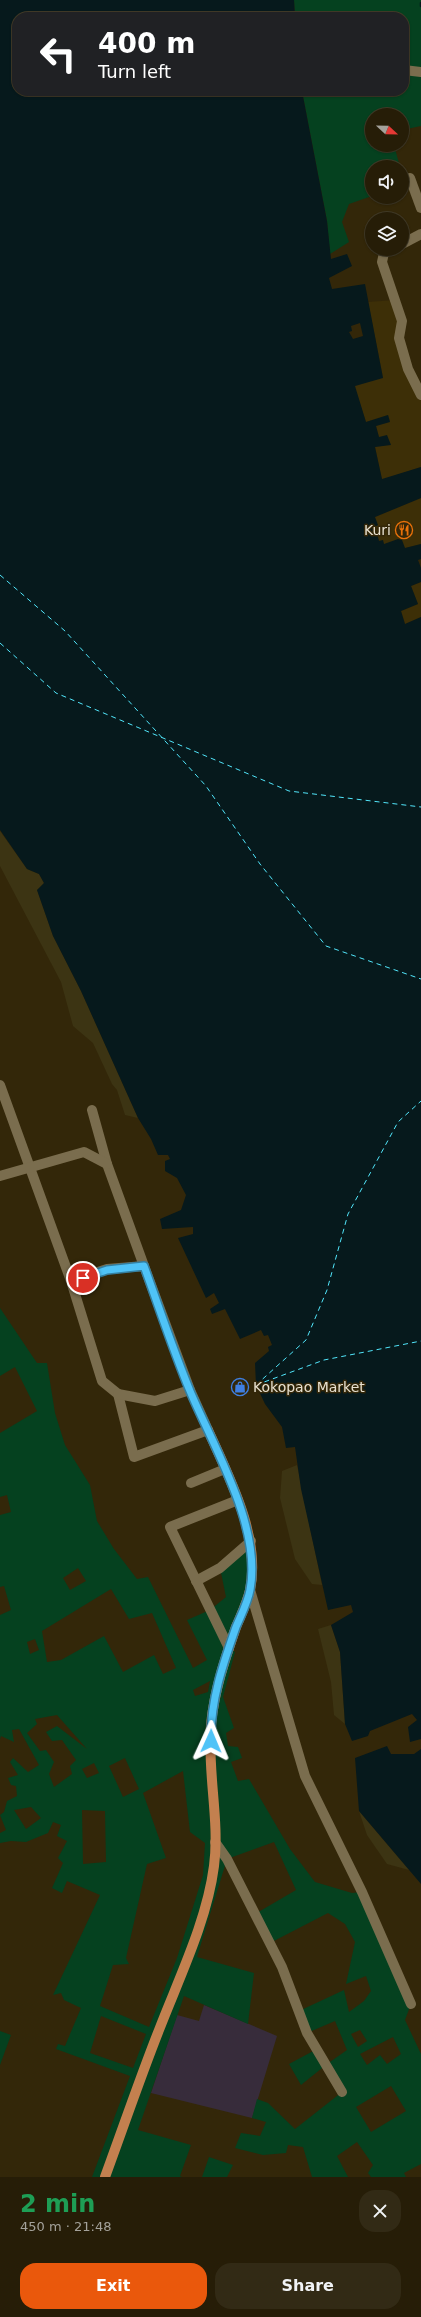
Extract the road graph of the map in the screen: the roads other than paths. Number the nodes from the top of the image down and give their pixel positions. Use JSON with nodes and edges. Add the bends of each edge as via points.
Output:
{"nodes":[{"id":1,"x":409,"y":71,"type":"edge"},
{"id":2,"x":421,"y":72,"type":"edge"},
{"id":3,"x":410,"y":178,"type":"dead end"},
{"id":4,"x":421,"y":208,"type":"edge"},
{"id":5,"x":421,"y":234,"type":"edge"},
{"id":6,"x":409,"y":240,"type":"edge"},
{"id":7,"x":383,"y":256,"type":"edge"},
{"id":8,"x":421,"y":395,"type":"edge"},
{"id":9,"x":0,"y":1085,"type":"edge"},
{"id":10,"x":92,"y":1110,"type":"dead end"},
{"id":11,"x":107,"y":1164,"type":"junction"},
{"id":12,"x":29,"y":1167,"type":"junction"},
{"id":13,"x":0,"y":1176,"type":"edge"},
{"id":14,"x":144,"y":1266,"type":"junction"},
{"id":15,"x":71,"y":1282,"type":"junction"},
{"id":16,"x":190,"y":1390,"type":"junction"},
{"id":17,"x":118,"y":1394,"type":"junction"},
{"id":18,"x":208,"y":1430,"type":"junction"},
{"id":19,"x":225,"y":1469,"type":"junction"},
{"id":20,"x":191,"y":1483,"type":"dead end"},
{"id":21,"x":238,"y":1500,"type":"junction"},
{"id":22,"x":251,"y":1541,"type":"junction"},
{"id":23,"x":196,"y":1581,"type":"junction"},
{"id":24,"x":250,"y":1590,"type":"junction"},
{"id":25,"x":229,"y":1648,"type":"junction"},
{"id":26,"x":216,"y":1842,"type":"junction"},
{"id":27,"x":411,"y":2004,"type":"dead end"},
{"id":28,"x":342,"y":2092,"type":"dead end"},
{"id":29,"x":105,"y":2177,"type":"edge"}],
"edges":[{"from":1,"to":2,"type":"street"},
{"from":3,"to":4,"type":"street"},
{"from":5,"to":6,"type":"street"},
{"from":7,"to":8,"type":"street","via":[[382,262],[402,320],[399,338],[408,369]]},
{"from":9,"to":12,"type":"street"},
{"from":10,"to":11,"type":"street"},
{"from":11,"to":12,"type":"street","via":[[84,1152]]},
{"from":11,"to":14,"type":"street"},
{"from":12,"to":13,"type":"street"},
{"from":12,"to":15,"type":"street"},
{"from":14,"to":15,"type":"street","via":[[107,1270]]},
{"from":14,"to":16,"type":"street"},
{"from":15,"to":17,"type":"street","via":[[102,1381]]},
{"from":16,"to":17,"type":"street","via":[[155,1401]]},
{"from":16,"to":18,"type":"street"},
{"from":17,"to":18,"type":"street","via":[[134,1457]]},
{"from":18,"to":19,"type":"main road"},
{"from":19,"to":20,"type":"street"},
{"from":19,"to":21,"type":"main road"},
{"from":21,"to":22,"type":"main road"},
{"from":21,"to":23,"type":"street","via":[[170,1527]]},
{"from":22,"to":23,"type":"street","via":[[220,1568]]},
{"from":22,"to":24,"type":"main road"},
{"from":23,"to":25,"type":"street"},
{"from":24,"to":25,"type":"main road"},
{"from":24,"to":27,"type":"street","via":[[305,1776],[362,1892]]},
{"from":25,"to":26,"type":"main road","via":[[216,1690],[211,1726]]},
{"from":26,"to":28,"type":"street","via":[[282,1967],[307,2033]]},
{"from":26,"to":29,"type":"main road","via":[[214,1867],[190,1950]]}]}
